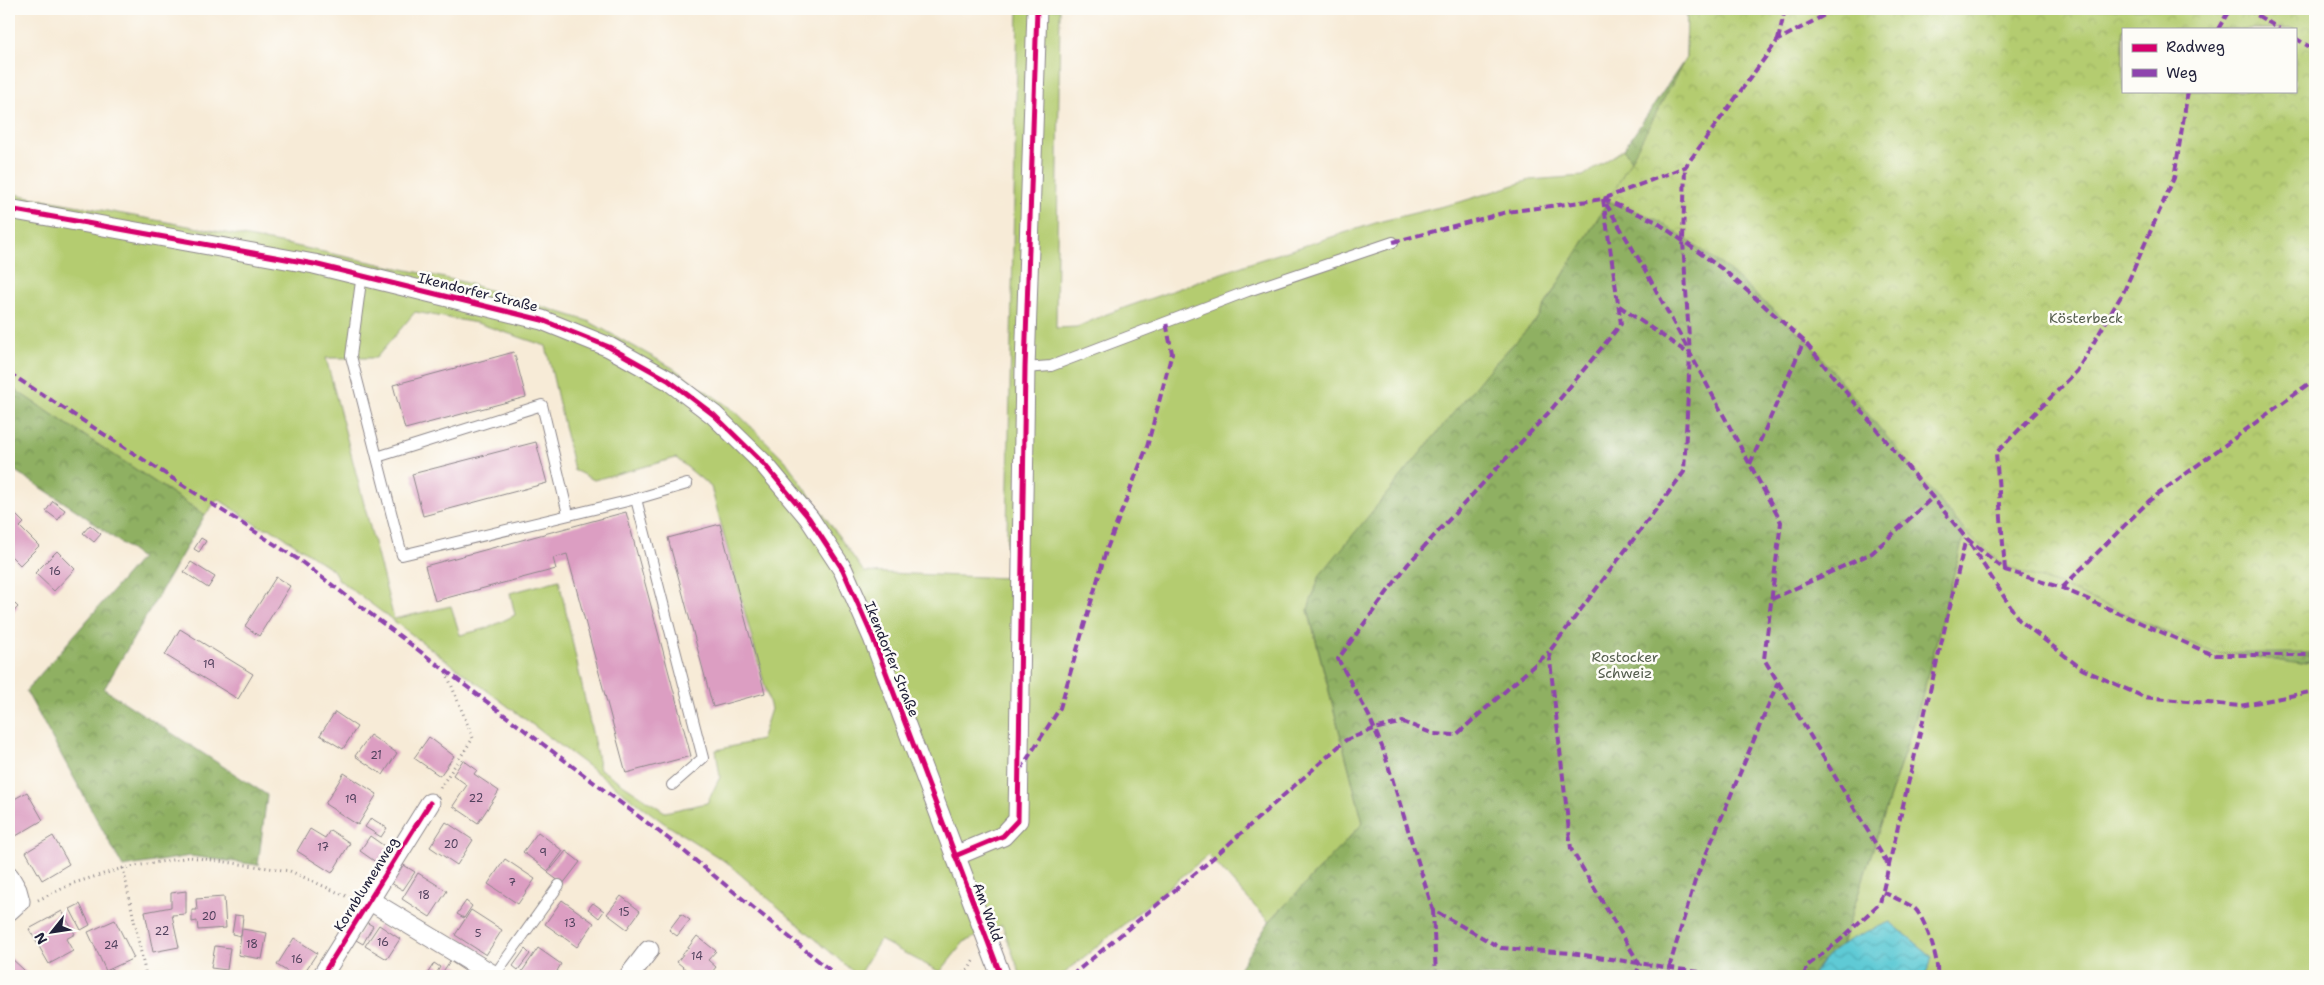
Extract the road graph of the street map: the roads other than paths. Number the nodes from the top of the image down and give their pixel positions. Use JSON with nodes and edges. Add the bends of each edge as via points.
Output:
{"nodes":[{"id":1,"x":1037,"y":9,"type":"edge"},
{"id":2,"x":9,"y":209,"type":"edge"},
{"id":3,"x":1393,"y":242,"type":"dead end"},
{"id":4,"x":362,"y":274,"type":"junction"},
{"id":5,"x":1024,"y":368,"type":"junction"},
{"id":6,"x":377,"y":458,"type":"junction"},
{"id":7,"x":687,"y":484,"type":"dead end"},
{"id":8,"x":636,"y":498,"type":"junction"},
{"id":9,"x":568,"y":514,"type":"junction"},
{"id":10,"x":672,"y":785,"type":"dead end"},
{"id":11,"x":430,"y":803,"type":"road end"},
{"id":12,"x":955,"y":856,"type":"junction"},
{"id":13,"x":9,"y":876,"type":"edge"},
{"id":14,"x":560,"y":885,"type":"dead end"},
{"id":15,"x":369,"y":900,"type":"junction"},
{"id":16,"x":14,"y":906,"type":"edge"},
{"id":17,"x":649,"y":950,"type":"dead end"},
{"id":18,"x":998,"y":975,"type":"edge"},
{"id":19,"x":322,"y":976,"type":"edge"},
{"id":20,"x":495,"y":976,"type":"edge"},
{"id":21,"x":629,"y":976,"type":"edge"}],
"edges":[{"from":1,"to":5,"type":"street"},
{"from":2,"to":4,"type":"street","name":"Ikendorfer Straße"},
{"from":3,"to":5,"type":"lane","via":[[1248,291],[1051,366]]},
{"from":4,"to":6,"type":"lane","via":[[351,356]]},
{"from":4,"to":12,"type":"street","name":"Ikendorfer Straße","via":[[542,320],[609,347],[668,380],[714,415],[764,464],[809,518],[844,570]]},
{"from":5,"to":12,"type":"street","via":[[1018,820],[1003,836]]},
{"from":6,"to":9,"type":"lane","via":[[402,555]]},
{"from":6,"to":9,"type":"lane","via":[[542,405]]},
{"from":7,"to":8,"type":"lane"},
{"from":8,"to":9,"type":"lane"},
{"from":8,"to":10,"type":"lane","via":[[703,758]]},
{"from":11,"to":15,"type":"street","name":"Kornblumenweg"},
{"from":12,"to":18,"type":"street","name":"Am Wald"},
{"from":13,"to":16,"type":"street","via":[[17,890]]},
{"from":14,"to":20,"type":"lane"},
{"from":15,"to":19,"type":"street","name":"Kornblumenweg"},
{"from":15,"to":20,"type":"street","name":"Kornblumenweg"},
{"from":17,"to":21,"type":"street"}]}
